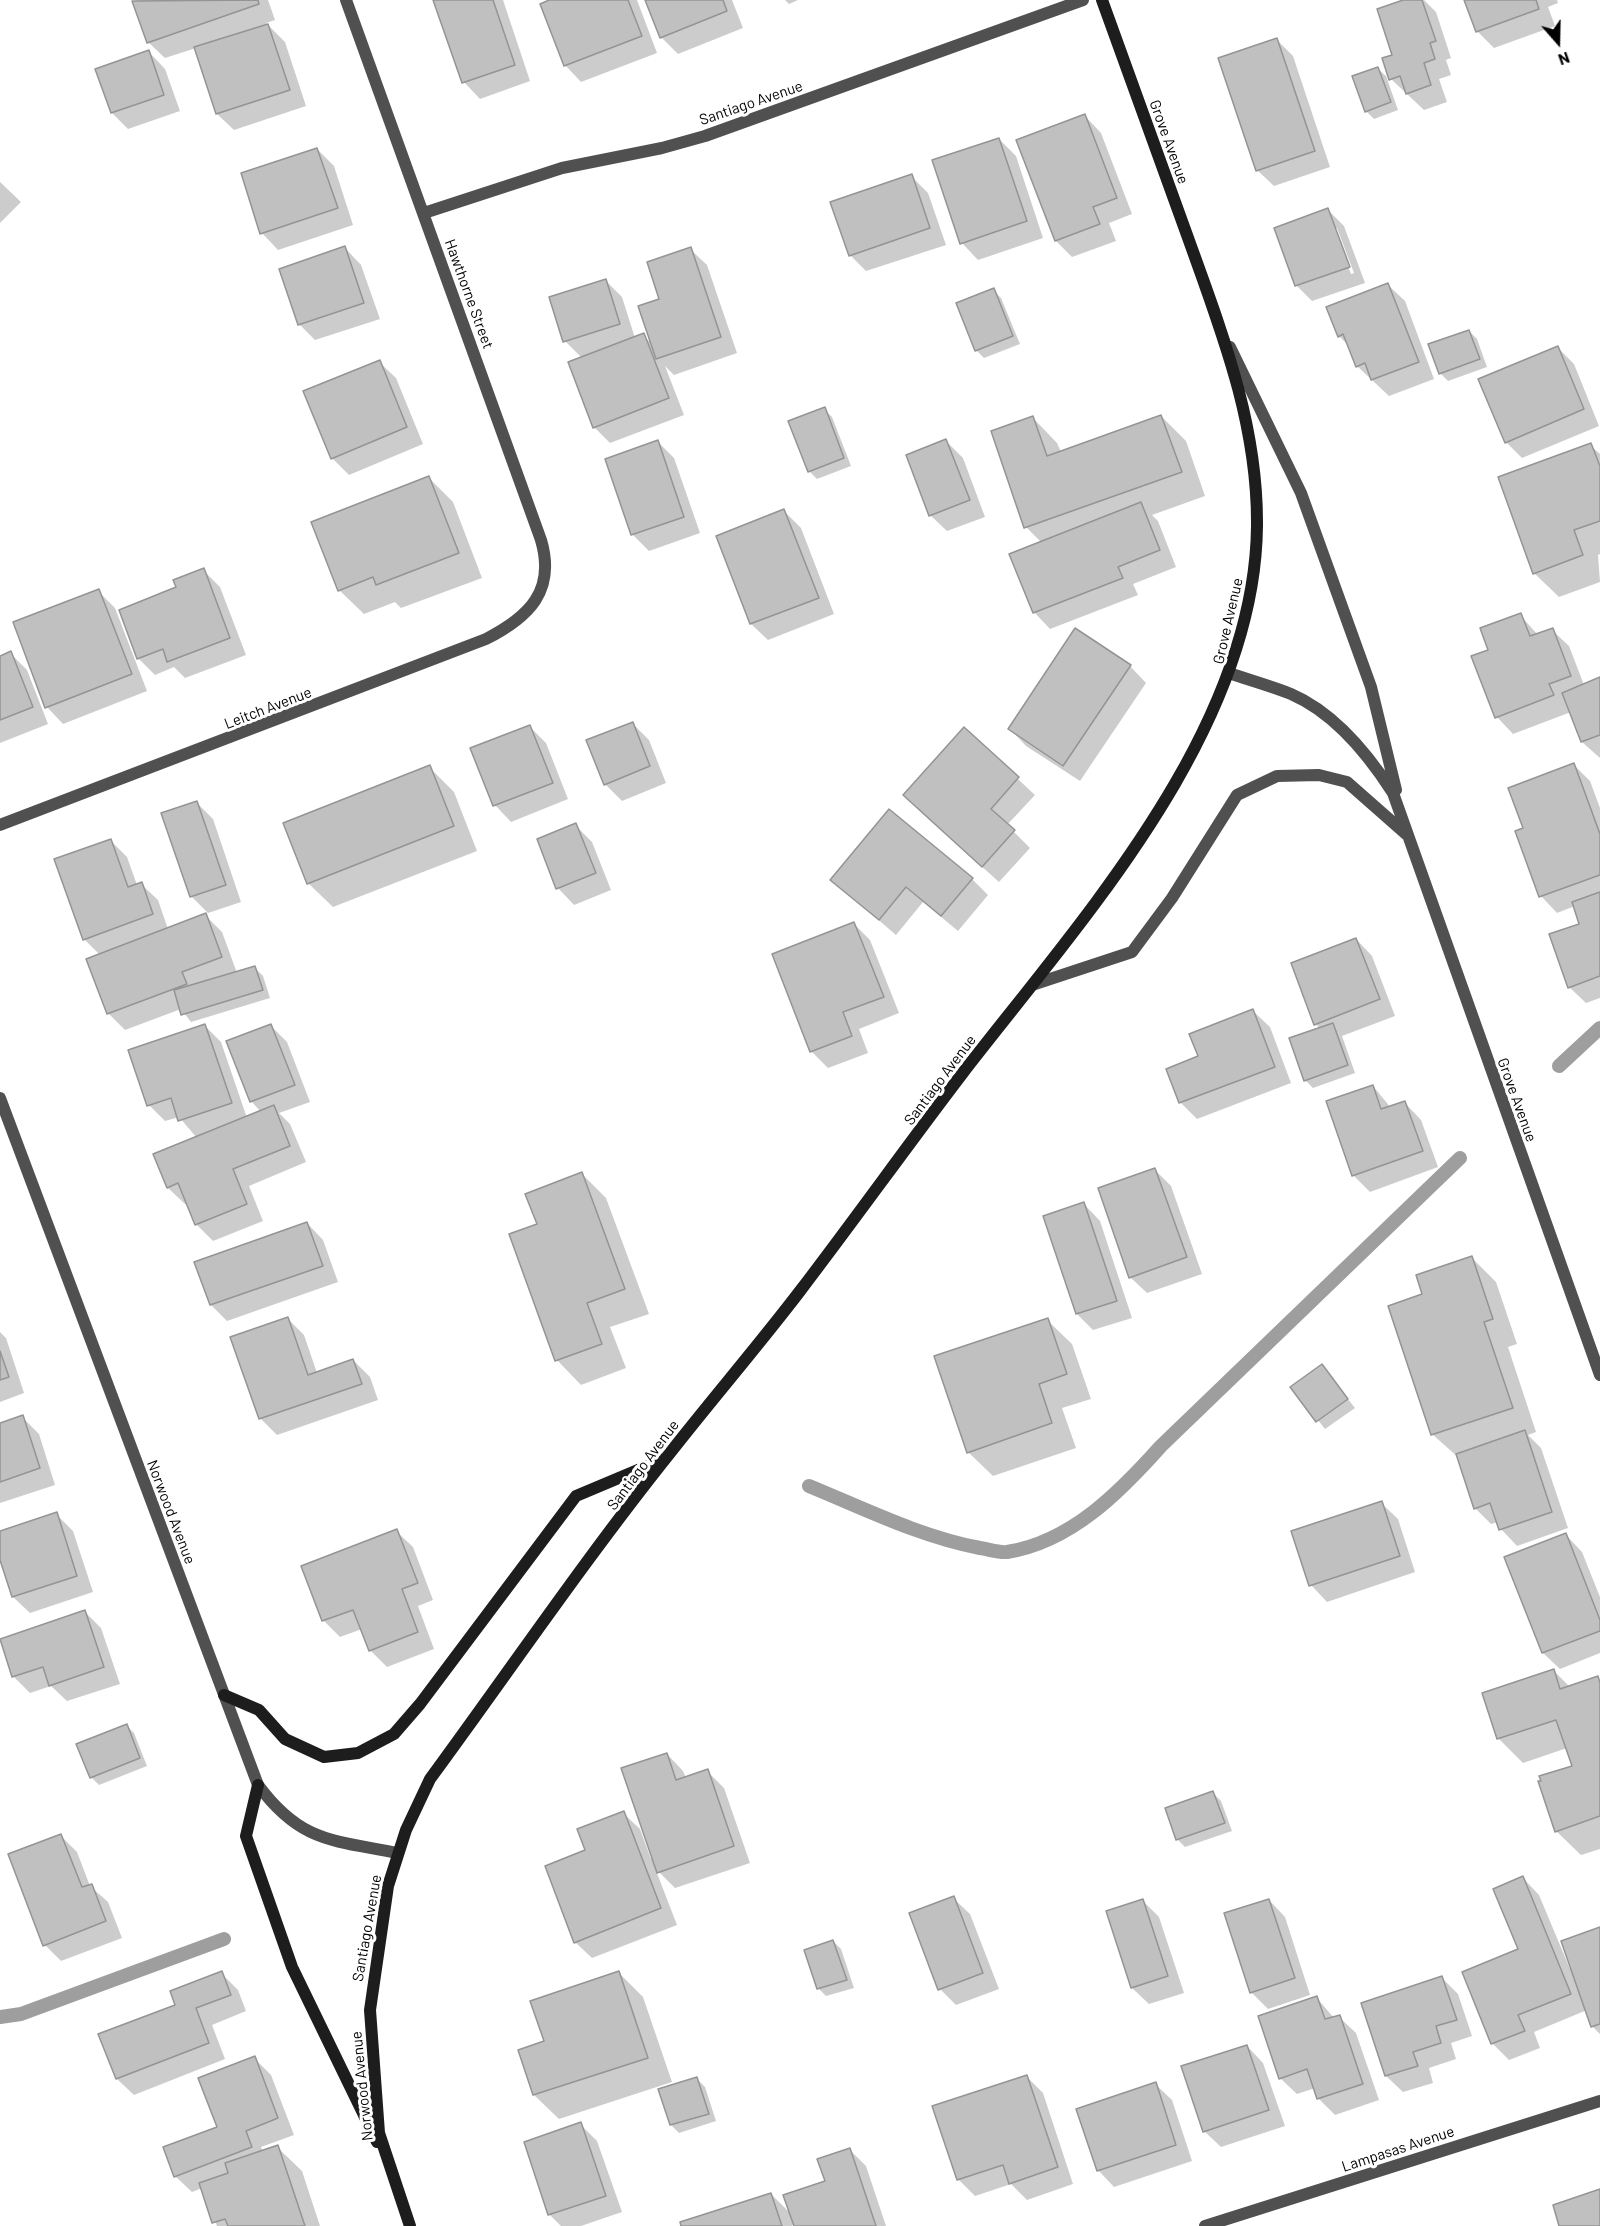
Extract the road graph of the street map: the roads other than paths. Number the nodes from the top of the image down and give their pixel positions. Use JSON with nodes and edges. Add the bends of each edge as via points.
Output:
{"nodes":[{"id":1,"x":346,"y":0,"type":"edge"},
{"id":2,"x":1083,"y":0,"type":"edge"},
{"id":3,"x":1102,"y":0,"type":"edge"},
{"id":4,"x":423,"y":213,"type":"junction"},
{"id":5,"x":1221,"y":328,"type":"junction"},
{"id":6,"x":536,"y":600,"type":"joint"},
{"id":7,"x":1229,"y":673,"type":"junction"},
{"id":8,"x":0,"y":825,"type":"edge"},
{"id":9,"x":1407,"y":835,"type":"junction"},
{"id":10,"x":1035,"y":984,"type":"junction"},
{"id":11,"x":0,"y":1098,"type":"edge"},
{"id":12,"x":1600,"y":1375,"type":"edge"},
{"id":13,"x":666,"y":1458,"type":"junction"},
{"id":14,"x":224,"y":1695,"type":"junction"},
{"id":15,"x":258,"y":1785,"type":"junction"},
{"id":16,"x":398,"y":1853,"type":"junction"},
{"id":17,"x":369,"y":2010,"type":"joint"},
{"id":18,"x":1600,"y":2101,"type":"edge"},
{"id":19,"x":393,"y":2176,"type":"junction"},
{"id":20,"x":410,"y":2226,"type":"edge"},
{"id":21,"x":1205,"y":2226,"type":"edge"}],
"edges":[{"from":1,"to":4,"type":"street","name":"Hawthorne Street"},
{"from":2,"to":4,"type":"street","name":"Santiago Avenue","via":[[705,136],[562,168]]},
{"from":3,"to":5,"type":"main road","name":"Grove Avenue"},
{"from":4,"to":6,"type":"street","name":"Hawthorne Street","via":[[546,555],[546,571]]},
{"from":5,"to":7,"type":"main road","name":"Grove Avenue","via":[[1247,421],[1255,473],[1257,527],[1253,577]]},
{"from":5,"to":9,"type":"street","name":"Grove Avenue","via":[[1301,493],[1371,687]]},
{"from":6,"to":8,"type":"street","name":"Leitch Avenue","via":[[507,629],[486,639]]},
{"from":7,"to":9,"type":"street","name":"Grove Avenue","via":[[1293,695],[1334,723],[1358,745],[1393,793]]},
{"from":7,"to":10,"type":"main road","name":"Santiago Avenue","via":[[1201,734],[1132,850]]},
{"from":9,"to":10,"type":"street","via":[[1347,782],[1319,775],[1277,776],[1237,795],[1172,898],[1132,952]]},
{"from":9,"to":12,"type":"street","name":"Grove Avenue"},
{"from":10,"to":13,"type":"main road","name":"Santiago Avenue","via":[[963,1073],[799,1293]]},
{"from":11,"to":14,"type":"street","name":"Norwood Avenue"},
{"from":13,"to":14,"type":"main road","via":[[576,1496],[394,1734],[358,1753],[324,1757],[285,1739],[259,1710]]},
{"from":13,"to":16,"type":"main road","name":"Santiago Avenue","via":[[430,1779]]},
{"from":14,"to":15,"type":"street","name":"Norwood Avenue"},
{"from":15,"to":16,"type":"street","name":"Norwood Avenue","via":[[275,1808],[296,1826],[323,1838]]},
{"from":15,"to":19,"type":"main road","via":[[246,1836],[292,1967]]},
{"from":16,"to":17,"type":"main road","name":"Santiago Avenue","via":[[388,1886]]},
{"from":17,"to":19,"type":"main road","name":"Norwood Avenue","via":[[379,2133]]},
{"from":18,"to":21,"type":"street","name":"Lampasas Avenue"},
{"from":19,"to":20,"type":"main road","name":"Norwood Avenue"}]}
